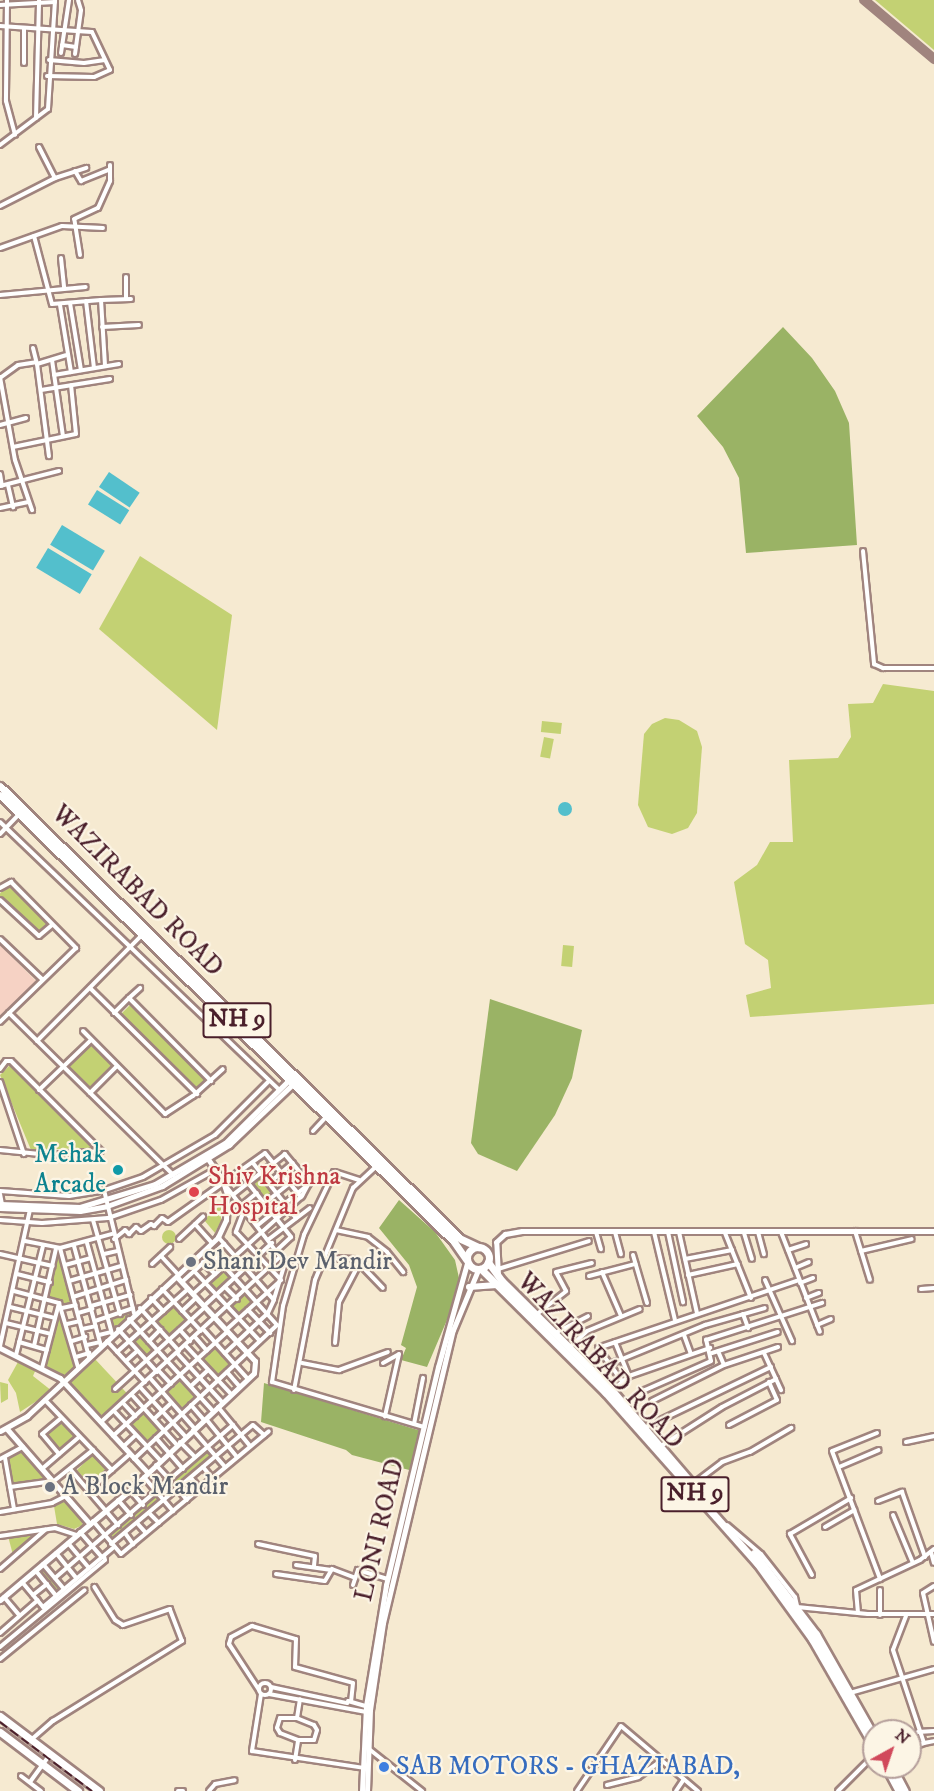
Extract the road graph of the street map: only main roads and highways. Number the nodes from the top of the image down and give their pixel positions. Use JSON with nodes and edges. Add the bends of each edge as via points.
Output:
{"nodes":[{"id":1,"x":0,"y":786,"type":"edge"},
{"id":2,"x":0,"y":795,"type":"edge"},
{"id":3,"x":21,"y":812,"type":"junction"},
{"id":4,"x":294,"y":1079,"type":"junction"},
{"id":5,"x":478,"y":1247,"type":"junction"},
{"id":6,"x":467,"y":1261,"type":"junction"},
{"id":7,"x":488,"y":1262,"type":"junction"},
{"id":8,"x":480,"y":1269,"type":"junction"},
{"id":9,"x":466,"y":1287,"type":"road end"},
{"id":10,"x":500,"y":1287,"type":"junction"},
{"id":11,"x":567,"y":1349,"type":"junction"},
{"id":12,"x":610,"y":1393,"type":"junction"},
{"id":13,"x":795,"y":1609,"type":"junction"},
{"id":14,"x":0,"y":1716,"type":"edge"},
{"id":15,"x":865,"y":1719,"type":"edge"},
{"id":16,"x":862,"y":1726,"type":"edge"},
{"id":17,"x":1,"y":1735,"type":"edge"},
{"id":18,"x":78,"y":1791,"type":"edge"},
{"id":19,"x":99,"y":1791,"type":"edge"}],
"edges":[{"from":1,"to":3,"type":"highway","name":"WAZIRABAD ROAD","number":"NH 9"},
{"from":2,"to":3,"type":"highway","name":"WAZIRABAD ROAD","number":"NH 9"},
{"from":3,"to":4,"type":"highway","name":"WAZIRABAD ROAD","number":"NH 9"},
{"from":3,"to":4,"type":"highway","name":"WAZIRABAD ROAD","number":"NH 9","via":[[142,935]]},
{"from":4,"to":5,"type":"highway","name":"WAZIRABAD ROAD","number":"NH 9","via":[[461,1239]]},
{"from":4,"to":6,"type":"highway","name":"WAZIRABAD ROAD","number":"NH 9","via":[[454,1242]]},
{"from":5,"to":6,"type":"highway","via":[[470,1250]]},
{"from":5,"to":7,"type":"highway","via":[[486,1252]]},
{"from":6,"to":8,"type":"highway"},
{"from":7,"to":8,"type":"highway"},
{"from":7,"to":11,"type":"highway","name":"WAZIRABAD ROAD","number":"NH 9"},
{"from":8,"to":10,"type":"highway","name":"WAZIRABAD ROAD","number":"NH 9"},
{"from":9,"to":10,"type":"main road","via":[[486,1283]]},
{"from":10,"to":11,"type":"highway","name":"WAZIRABAD ROAD","number":"NH 9"},
{"from":11,"to":12,"type":"highway","name":"WAZIRABAD ROAD","number":"NH 9"},
{"from":12,"to":13,"type":"highway","name":"WAZIRABAD ROAD","number":"NH 9"},
{"from":12,"to":13,"type":"highway","name":"WAZIRABAD ROAD","number":"NH 9","via":[[625,1405],[728,1524]]},
{"from":13,"to":15,"type":"highway","name":"WAZIRABAD ROAD","number":"NH 9"},
{"from":13,"to":16,"type":"highway","name":"WAZIRABAD ROAD","number":"NH 9"},
{"from":14,"to":19,"type":"highway"},
{"from":17,"to":18,"type":"highway"}]}
